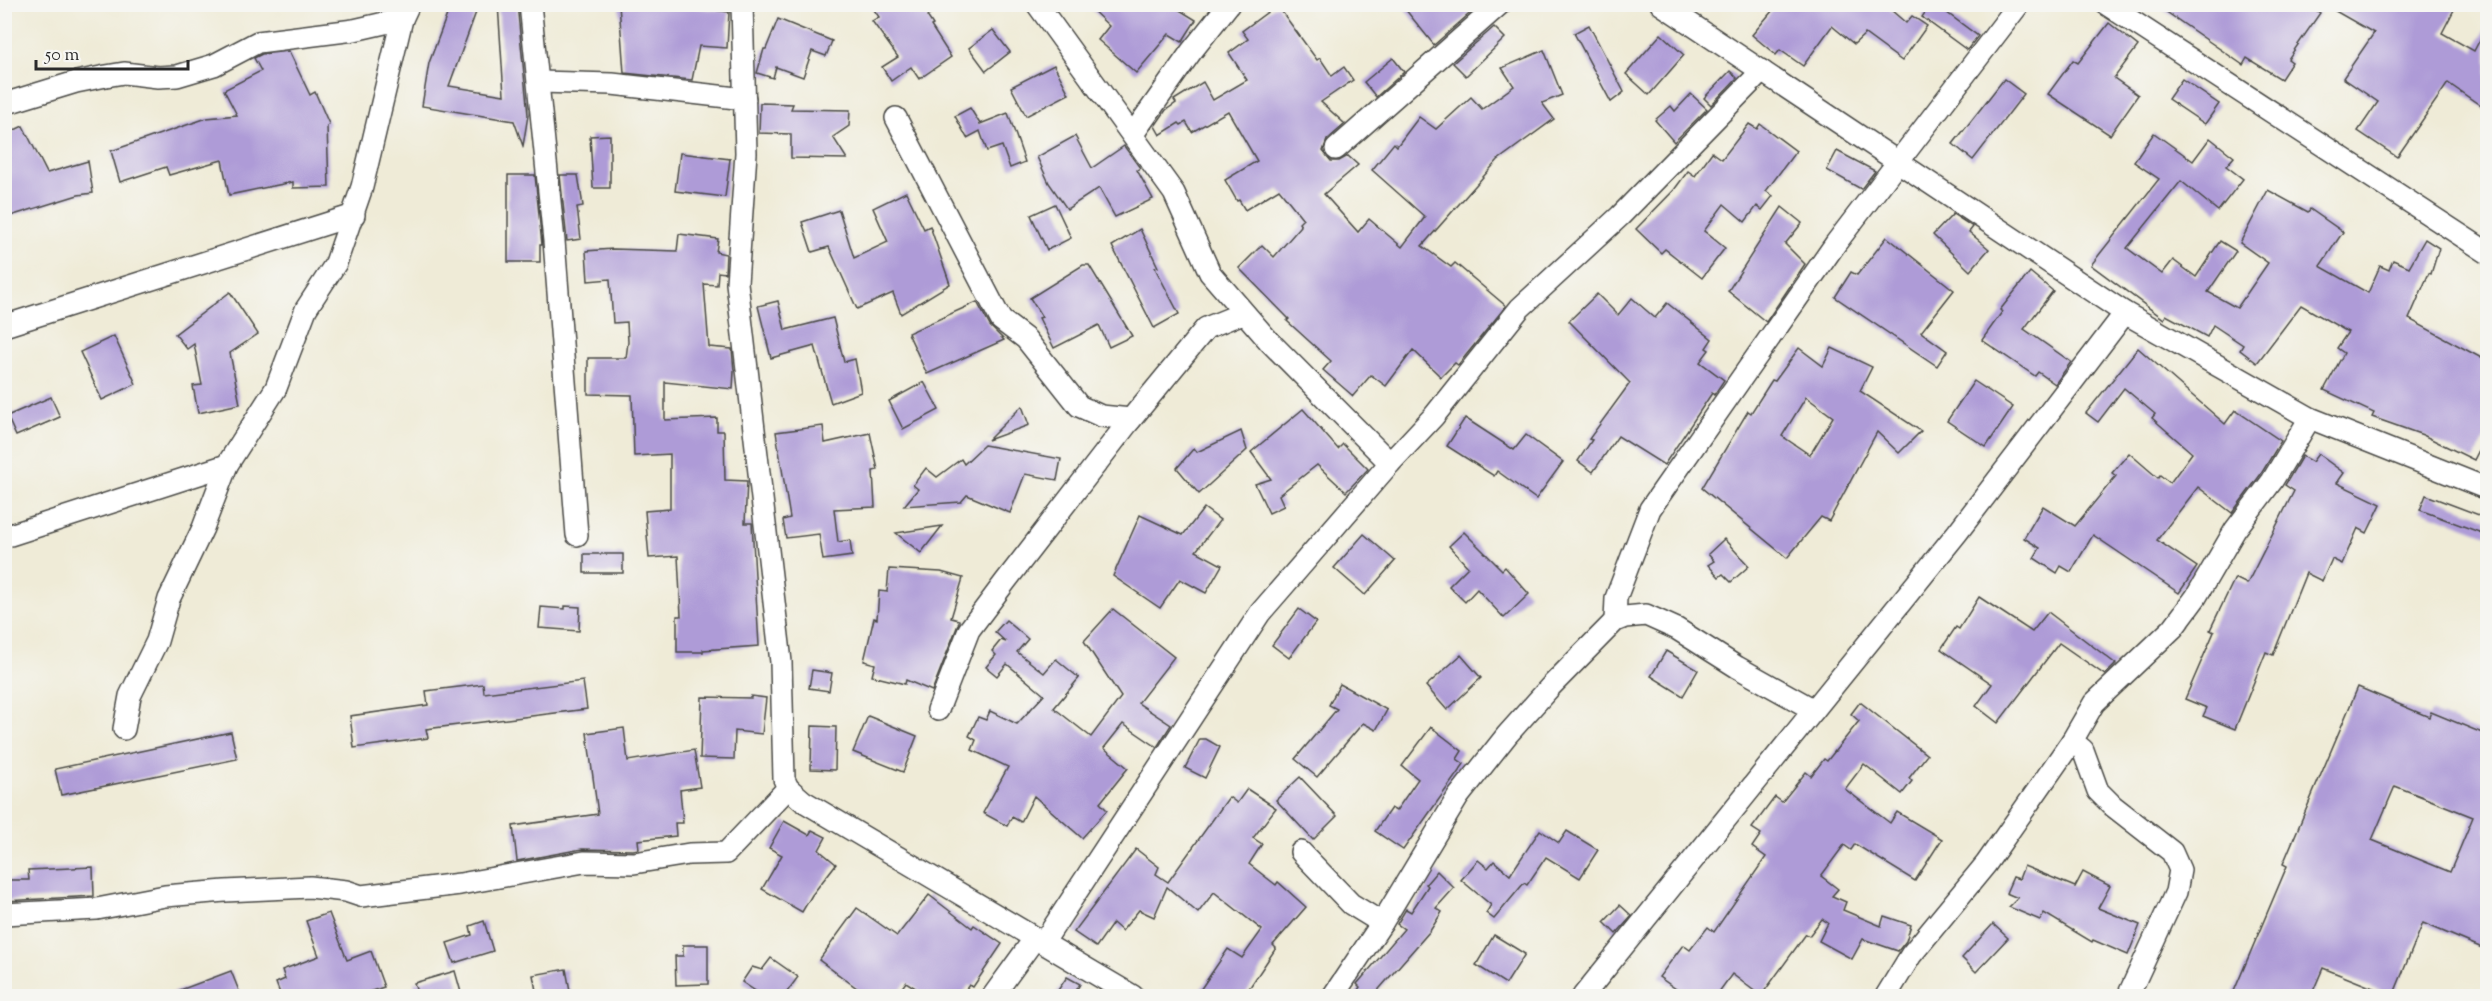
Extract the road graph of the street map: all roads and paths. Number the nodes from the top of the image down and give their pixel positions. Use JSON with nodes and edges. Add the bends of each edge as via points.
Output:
{"nodes":[{"id":1,"x":530,"y":4,"type":"edge"},
{"id":2,"x":742,"y":4,"type":"edge"},
{"id":3,"x":1037,"y":4,"type":"edge"},
{"id":4,"x":1229,"y":4,"type":"edge"},
{"id":5,"x":1500,"y":4,"type":"edge"},
{"id":6,"x":1661,"y":4,"type":"edge"},
{"id":7,"x":2019,"y":4,"type":"edge"},
{"id":8,"x":2106,"y":4,"type":"edge"},
{"id":9,"x":405,"y":12,"type":"edge"},
{"id":10,"x":1762,"y":72,"type":"junction"},
{"id":11,"x":539,"y":82,"type":"junction"},
{"id":12,"x":745,"y":99,"type":"junction"},
{"id":13,"x":4,"y":104,"type":"edge"},
{"id":14,"x":896,"y":118,"type":"dead end"},
{"id":15,"x":1133,"y":134,"type":"junction"},
{"id":16,"x":1336,"y":149,"type":"dead end"},
{"id":17,"x":1899,"y":163,"type":"junction"},
{"id":18,"x":354,"y":215,"type":"junction"},
{"id":19,"x":2487,"y":253,"type":"edge"},
{"id":20,"x":1243,"y":313,"type":"junction"},
{"id":21,"x":2125,"y":313,"type":"junction"},
{"id":22,"x":4,"y":326,"type":"edge"},
{"id":23,"x":2310,"y":418,"type":"junction"},
{"id":24,"x":1131,"y":419,"type":"junction"},
{"id":25,"x":1390,"y":463,"type":"junction"},
{"id":26,"x":227,"y":465,"type":"junction"},
{"id":27,"x":2487,"y":489,"type":"edge"},
{"id":28,"x":577,"y":535,"type":"dead end"},
{"id":29,"x":4,"y":537,"type":"edge"},
{"id":30,"x":1615,"y":621,"type":"junction"},
{"id":31,"x":938,"y":710,"type":"dead end"},
{"id":32,"x":1814,"y":710,"type":"junction"},
{"id":33,"x":124,"y":729,"type":"dead end"},
{"id":34,"x":2072,"y":741,"type":"junction"},
{"id":35,"x":788,"y":788,"type":"junction"},
{"id":36,"x":1301,"y":852,"type":"dead end"},
{"id":37,"x":4,"y":914,"type":"edge"},
{"id":38,"x":1382,"y":923,"type":"junction"},
{"id":39,"x":1039,"y":941,"type":"junction"},
{"id":40,"x":993,"y":996,"type":"edge"},
{"id":41,"x":1133,"y":996,"type":"edge"},
{"id":42,"x":1333,"y":996,"type":"edge"},
{"id":43,"x":1583,"y":996,"type":"edge"},
{"id":44,"x":1886,"y":996,"type":"edge"},
{"id":45,"x":2128,"y":996,"type":"edge"}],
"edges":[{"from":1,"to":11,"type":"street"},
{"from":2,"to":12,"type":"street"},
{"from":3,"to":15,"type":"street"},
{"from":4,"to":15,"type":"street"},
{"from":5,"to":16,"type":"street"},
{"from":6,"to":10,"type":"street"},
{"from":7,"to":17,"type":"street"},
{"from":8,"to":19,"type":"street"},
{"from":9,"to":13,"type":"street","via":[[354,30],[258,42],[214,65],[177,76],[124,73],[76,82]]},
{"from":9,"to":18,"type":"street"},
{"from":10,"to":17,"type":"street"},
{"from":10,"to":25,"type":"street","via":[[1620,216],[1520,308],[1434,416]]},
{"from":11,"to":12,"type":"street","via":[[612,84]]},
{"from":11,"to":28,"type":"street"},
{"from":12,"to":35,"type":"street","via":[[745,187],[737,284],[781,662],[784,779]]},
{"from":14,"to":24,"type":"street","via":[[1001,320],[1026,339],[1079,406],[1101,417]]},
{"from":15,"to":20,"type":"street","via":[[1174,193],[1210,273]]},
{"from":17,"to":21,"type":"street"},
{"from":17,"to":30,"type":"street","via":[[1836,243],[1650,509],[1616,598]]},
{"from":18,"to":22,"type":"street"},
{"from":18,"to":26,"type":"street","via":[[336,263],[306,309],[276,388]]},
{"from":20,"to":24,"type":"street","via":[[1206,328]]},
{"from":20,"to":25,"type":"street"},
{"from":21,"to":23,"type":"street"},
{"from":21,"to":32,"type":"street","via":[[1957,533]]},
{"from":23,"to":27,"type":"street"},
{"from":23,"to":34,"type":"street","via":[[2272,481],[2235,530],[2196,597],[2173,628],[2094,703]]},
{"from":24,"to":31,"type":"street","via":[[969,630]]},
{"from":25,"to":39,"type":"street","via":[[1260,613]]},
{"from":26,"to":29,"type":"street"},
{"from":26,"to":33,"type":"street","via":[[169,599],[158,641],[130,696]]},
{"from":30,"to":32,"type":"street","via":[[1646,615],[1677,629],[1737,668]]},
{"from":30,"to":38,"type":"street","via":[[1507,735],[1458,797]]},
{"from":32,"to":43,"type":"street"},
{"from":34,"to":44,"type":"street","via":[[1986,864],[1911,955]]},
{"from":34,"to":45,"type":"street","via":[[2083,750],[2098,790],[2172,852],[2180,870],[2176,892]]},
{"from":35,"to":37,"type":"street","via":[[726,853],[689,854],[634,863],[584,862],[460,884],[361,896],[310,888],[225,891],[165,896],[97,909]]},
{"from":35,"to":39,"type":"street","via":[[803,801]]},
{"from":36,"to":38,"type":"street","via":[[1351,904]]},
{"from":38,"to":42,"type":"street"},
{"from":39,"to":40,"type":"street"},
{"from":39,"to":41,"type":"street"}]}
